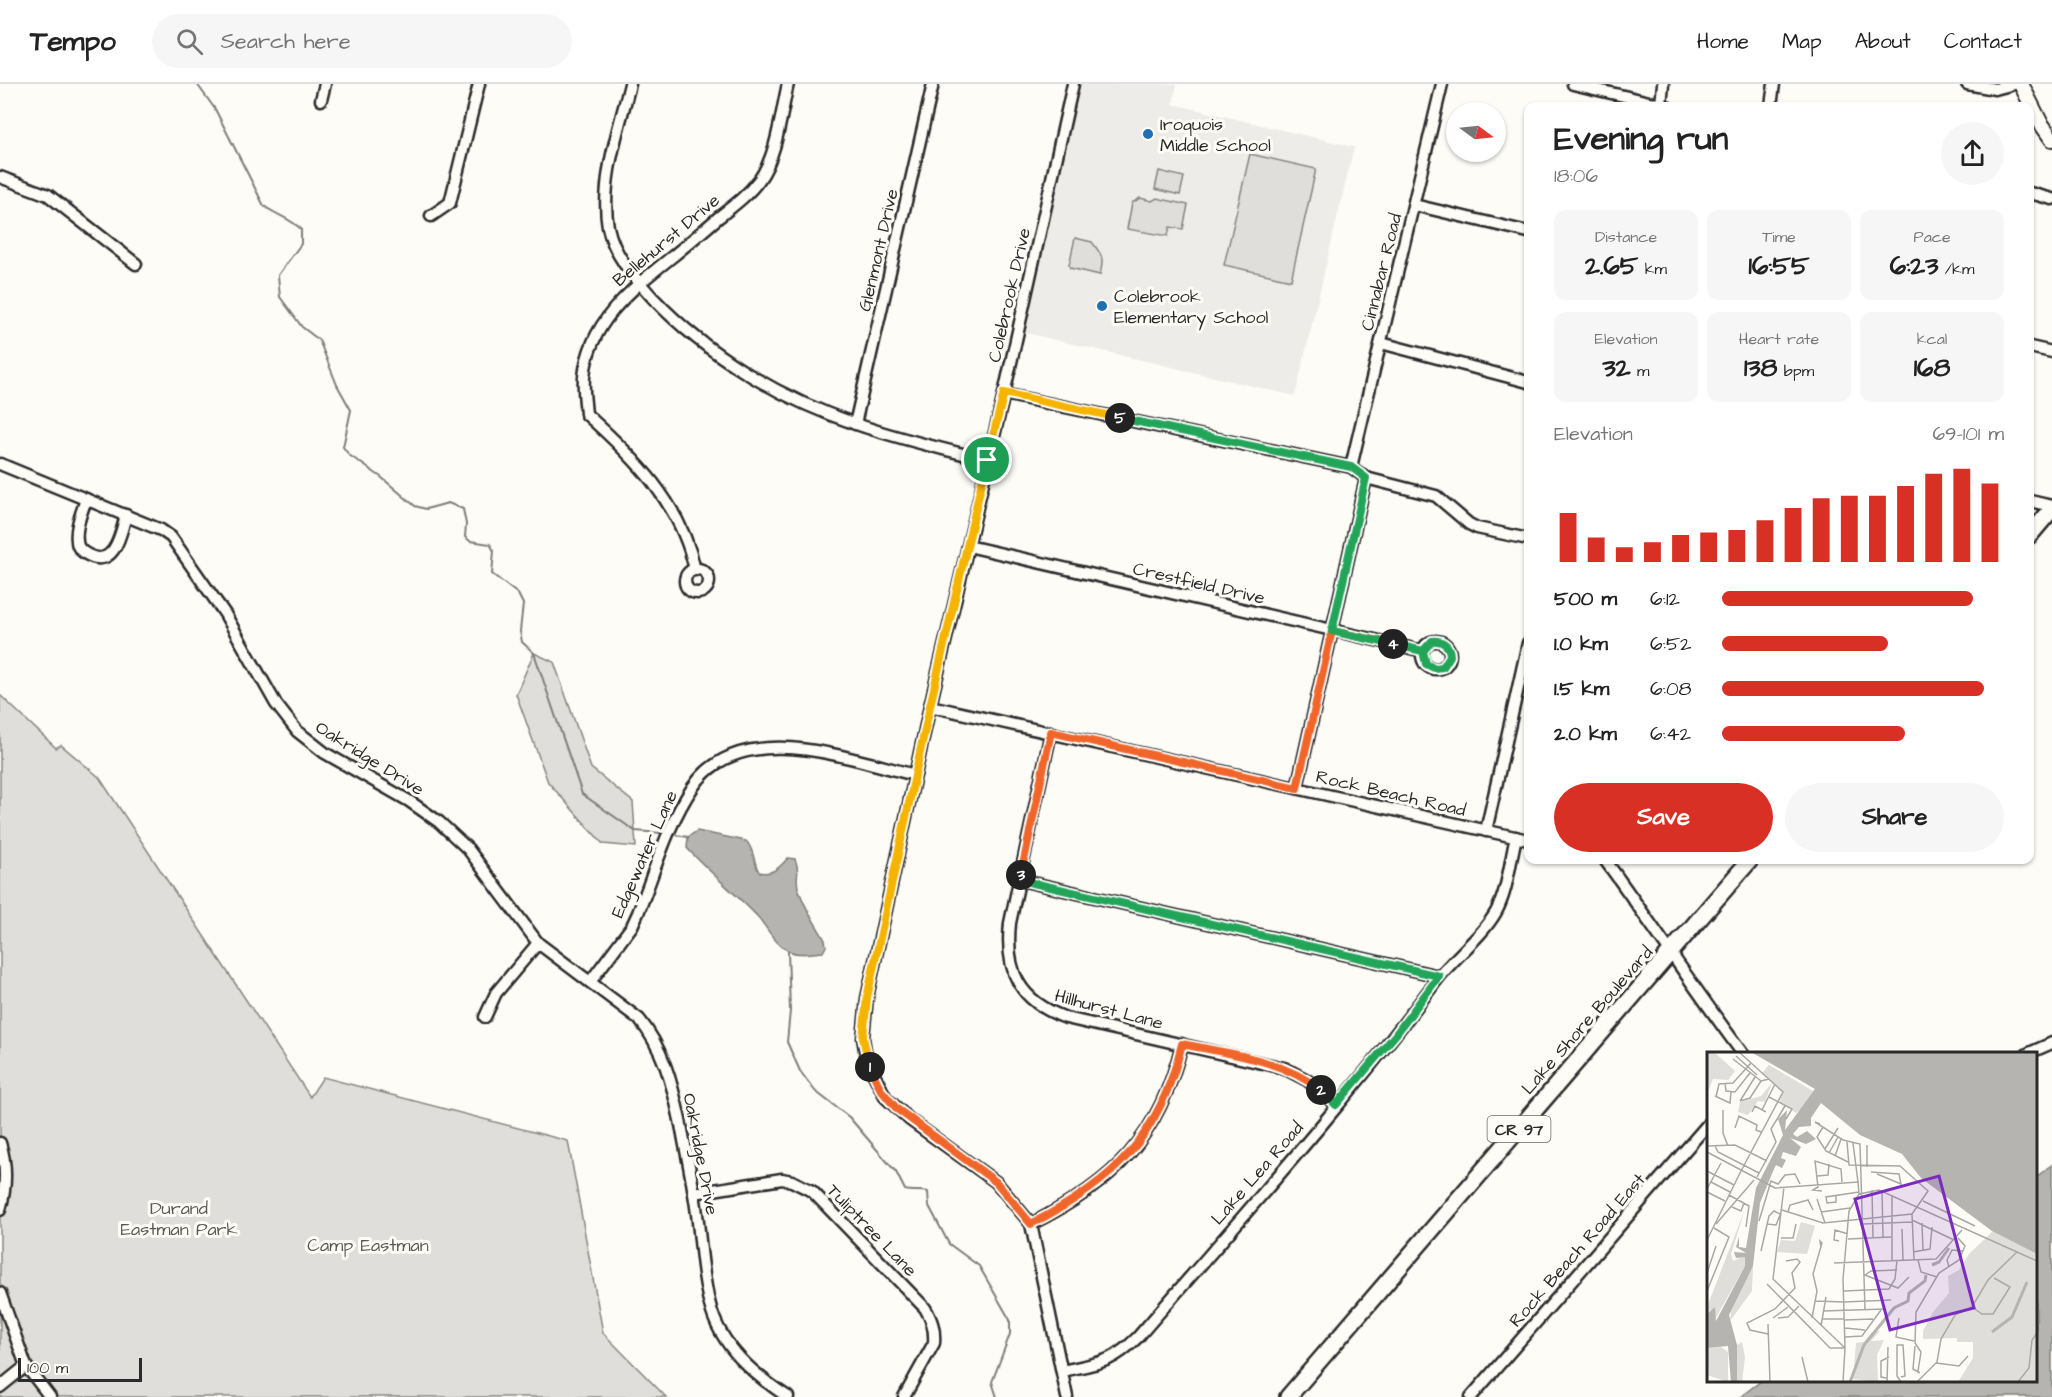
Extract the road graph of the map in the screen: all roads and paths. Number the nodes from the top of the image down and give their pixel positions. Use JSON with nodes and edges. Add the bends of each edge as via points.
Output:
{"nodes":[{"id":1,"x":325,"y":84,"type":"edge"},
{"id":2,"x":478,"y":84,"type":"edge"},
{"id":3,"x":630,"y":84,"type":"edge"},
{"id":4,"x":788,"y":84,"type":"edge"},
{"id":5,"x":933,"y":84,"type":"edge"},
{"id":6,"x":1073,"y":84,"type":"edge"},
{"id":7,"x":1443,"y":84,"type":"edge"},
{"id":8,"x":1573,"y":84,"type":"edge"},
{"id":9,"x":1663,"y":84,"type":"edge"},
{"id":10,"x":1773,"y":84,"type":"edge"},
{"id":11,"x":1967,"y":84,"type":"edge"},
{"id":12,"x":2014,"y":84,"type":"edge"},
{"id":13,"x":2020,"y":84,"type":"edge"},
{"id":14,"x":321,"y":100,"type":"dead end"},
{"id":15,"x":1647,"y":102,"type":"edge"},
{"id":16,"x":1660,"y":102,"type":"edge"},
{"id":17,"x":1771,"y":102,"type":"edge"},
{"id":18,"x":2029,"y":102,"type":"edge"},
{"id":19,"x":2034,"y":111,"type":"edge"},
{"id":20,"x":2052,"y":138,"type":"edge"},
{"id":21,"x":0,"y":177,"type":"edge"},
{"id":22,"x":2034,"y":194,"type":"edge"},
{"id":23,"x":2052,"y":199,"type":"edge"},
{"id":24,"x":1414,"y":205,"type":"junction"},
{"id":25,"x":431,"y":216,"type":"dead end"},
{"id":26,"x":1524,"y":231,"type":"edge"},
{"id":27,"x":136,"y":264,"type":"dead end"},
{"id":28,"x":638,"y":282,"type":"junction"},
{"id":29,"x":1381,"y":343,"type":"junction"},
{"id":30,"x":2034,"y":348,"type":"edge"},
{"id":31,"x":2052,"y":352,"type":"edge"},
{"id":32,"x":1524,"y":381,"type":"edge"},
{"id":33,"x":1004,"y":393,"type":"junction"},
{"id":34,"x":855,"y":424,"type":"junction"},
{"id":35,"x":987,"y":460,"type":"junction"},
{"id":36,"x":0,"y":464,"type":"edge"},
{"id":37,"x":1351,"y":467,"type":"junction"},
{"id":38,"x":1366,"y":478,"type":"junction"},
{"id":39,"x":86,"y":499,"type":"junction"},
{"id":40,"x":2034,"y":502,"type":"edge"},
{"id":41,"x":2052,"y":507,"type":"edge"},
{"id":42,"x":126,"y":515,"type":"junction"},
{"id":43,"x":2034,"y":530,"type":"edge"},
{"id":44,"x":1524,"y":538,"type":"edge"},
{"id":45,"x":968,"y":546,"type":"junction"},
{"id":46,"x":695,"y":570,"type":"dead end"},
{"id":47,"x":1332,"y":631,"type":"junction"},
{"id":48,"x":1423,"y":651,"type":"dead end"},
{"id":49,"x":1524,"y":687,"type":"edge"},
{"id":50,"x":930,"y":706,"type":"junction"},
{"id":51,"x":1051,"y":732,"type":"junction"},
{"id":52,"x":915,"y":775,"type":"junction"},
{"id":53,"x":1297,"y":788,"type":"junction"},
{"id":54,"x":1486,"y":831,"type":"junction"},
{"id":55,"x":1516,"y":837,"type":"junction"},
{"id":56,"x":1524,"y":839,"type":"edge"},
{"id":57,"x":1608,"y":864,"type":"edge"},
{"id":58,"x":1747,"y":864,"type":"edge"},
{"id":59,"x":1020,"y":880,"type":"junction"},
{"id":60,"x":538,"y":943,"type":"junction"},
{"id":61,"x":1670,"y":953,"type":"junction"},
{"id":62,"x":1439,"y":976,"type":"junction"},
{"id":63,"x":590,"y":982,"type":"junction"},
{"id":64,"x":485,"y":1017,"type":"dead end"},
{"id":65,"x":2052,"y":1043,"type":"edge"},
{"id":66,"x":1182,"y":1044,"type":"junction"},
{"id":67,"x":1742,"y":1052,"type":"edge"},
{"id":68,"x":2030,"y":1052,"type":"edge"},
{"id":69,"x":1336,"y":1105,"type":"junction"},
{"id":70,"x":1707,"y":1125,"type":"edge"},
{"id":71,"x":0,"y":1143,"type":"edge"},
{"id":72,"x":694,"y":1193,"type":"junction"},
{"id":73,"x":0,"y":1210,"type":"edge"},
{"id":74,"x":1031,"y":1224,"type":"junction"},
{"id":75,"x":0,"y":1293,"type":"edge"},
{"id":76,"x":26,"y":1366,"type":"junction"},
{"id":77,"x":1062,"y":1371,"type":"junction"},
{"id":78,"x":0,"y":1387,"type":"edge"},
{"id":79,"x":50,"y":1397,"type":"edge"},
{"id":80,"x":788,"y":1397,"type":"edge"},
{"id":81,"x":904,"y":1397,"type":"edge"},
{"id":82,"x":1067,"y":1397,"type":"edge"},
{"id":83,"x":1288,"y":1397,"type":"edge"},
{"id":84,"x":1471,"y":1397,"type":"edge"}],
"edges":[{"from":1,"to":14,"type":"street"},
{"from":2,"to":25,"type":"street","via":[[450,203]]},
{"from":3,"to":28,"type":"street","via":[[606,207],[614,247]]},
{"from":4,"to":28,"type":"street","name":"Bellehurst Drive","via":[[772,150],[759,180]]},
{"from":5,"to":34,"type":"street","name":"Glenmont Drive"},
{"from":6,"to":33,"type":"street","name":"Colebrook Drive"},
{"from":7,"to":24,"type":"street","name":"Cinnabar Road"},
{"from":8,"to":15,"type":"street"},
{"from":9,"to":16,"type":"street"},
{"from":10,"to":17,"type":"street"},
{"from":11,"to":12,"type":"street","via":[[1995,89]]},
{"from":13,"to":18,"type":"street"},
{"from":19,"to":20,"type":"street"},
{"from":21,"to":27,"type":"street","via":[[48,195]]},
{"from":22,"to":23,"type":"street"},
{"from":24,"to":26,"type":"street"},
{"from":24,"to":29,"type":"street","name":"Cinnabar Road"},
{"from":28,"to":34,"type":"street","via":[[669,315],[732,364],[793,398]]},
{"from":28,"to":46,"type":"street","name":"Bellehurst Drive","via":[[611,313],[592,346],[584,379],[586,414],[658,486],[684,535]]},
{"from":29,"to":32,"type":"street"},
{"from":29,"to":37,"type":"street","name":"Cinnabar Road"},
{"from":30,"to":31,"type":"street"},
{"from":33,"to":35,"type":"street","name":"Colebrook Drive"},
{"from":33,"to":37,"type":"street"},
{"from":34,"to":35,"type":"street"},
{"from":35,"to":45,"type":"street","name":"Colebrook Drive"},
{"from":36,"to":39,"type":"street","name":"Oakridge Drive"},
{"from":37,"to":38,"type":"street"},
{"from":38,"to":44,"type":"street","via":[[1430,493],[1477,528]]},
{"from":38,"to":47,"type":"street"},
{"from":39,"to":42,"type":"street","name":"Oakridge Drive"},
{"from":39,"to":42,"type":"street","via":[[76,539],[88,555],[110,555]]},
{"from":40,"to":41,"type":"street"},
{"from":41,"to":43,"type":"main road"},
{"from":42,"to":60,"type":"street","name":"Oakridge Drive","via":[[161,530],[178,544],[225,614],[276,704],[297,731],[325,753],[439,822],[468,849]]},
{"from":45,"to":47,"type":"street","name":"Crestfield Drive"},
{"from":45,"to":50,"type":"street","name":"Colebrook Drive"},
{"from":47,"to":48,"type":"street","name":"Crestfield Drive"},
{"from":47,"to":53,"type":"street"},
{"from":49,"to":54,"type":"street"},
{"from":50,"to":51,"type":"street","name":"Rock Beach Road"},
{"from":50,"to":52,"type":"street","name":"Colebrook Drive"},
{"from":51,"to":53,"type":"street","name":"Rock Beach Road"},
{"from":51,"to":59,"type":"street","name":"Hillhurst Lane"},
{"from":52,"to":63,"type":"street","name":"Edgewater Lane","via":[[782,747],[751,750],[722,760],[693,786],[672,825],[635,919]]},
{"from":52,"to":74,"type":"street","name":"Colebrook Drive","via":[[867,998],[863,1038],[867,1058],[881,1090],[897,1109],[996,1182]]},
{"from":53,"to":54,"type":"street","name":"Rock Beach Road"},
{"from":54,"to":55,"type":"street","name":"Rock Beach Road"},
{"from":55,"to":56,"type":"street","name":"Rock Beach Road"},
{"from":55,"to":62,"type":"street","name":"Lake Lea Road","via":[[1495,914]]},
{"from":57,"to":61,"type":"street"},
{"from":58,"to":61,"type":"main road","name":"Lake Shore Boulevard","number":"CR 97"},
{"from":59,"to":62,"type":"street"},
{"from":59,"to":66,"type":"street","name":"Hillhurst Lane","via":[[1010,923],[1009,957],[1014,974],[1030,998],[1040,1007],[1066,1018]]},
{"from":60,"to":63,"type":"street","name":"Oakridge Drive"},
{"from":60,"to":64,"type":"street","via":[[496,993]]},
{"from":61,"to":67,"type":"street"},
{"from":61,"to":83,"type":"main road","name":"Lake Shore Boulevard","number":"CR 97"},
{"from":62,"to":69,"type":"street","name":"Lake Lea Road"},
{"from":63,"to":72,"type":"street","name":"Oakridge Drive","via":[[639,1019],[663,1056]]},
{"from":65,"to":68,"type":"street"},
{"from":66,"to":69,"type":"street","name":"Hillhurst Lane","via":[[1284,1068],[1307,1080]]},
{"from":66,"to":74,"type":"street","via":[[1160,1108],[1132,1151],[1094,1188]]},
{"from":69,"to":77,"type":"street","name":"Lake Lea Road","via":[[1124,1352],[1101,1363]]},
{"from":70,"to":84,"type":"street","name":"Rock Beach Road East"},
{"from":71,"to":73,"type":"street","via":[[5,1193]]},
{"from":72,"to":80,"type":"street","name":"Oakridge Drive","via":[[710,1307],[720,1329],[754,1373]]},
{"from":72,"to":81,"type":"street","name":"Tuliptree Lane","via":[[782,1179],[812,1191],[930,1317],[935,1333],[933,1343]]},
{"from":74,"to":77,"type":"street","name":"Colebrook Drive"},
{"from":75,"to":76,"type":"street"},
{"from":76,"to":78,"type":"street"},
{"from":76,"to":79,"type":"street"},
{"from":77,"to":82,"type":"street","name":"Colebrook Drive"}]}
